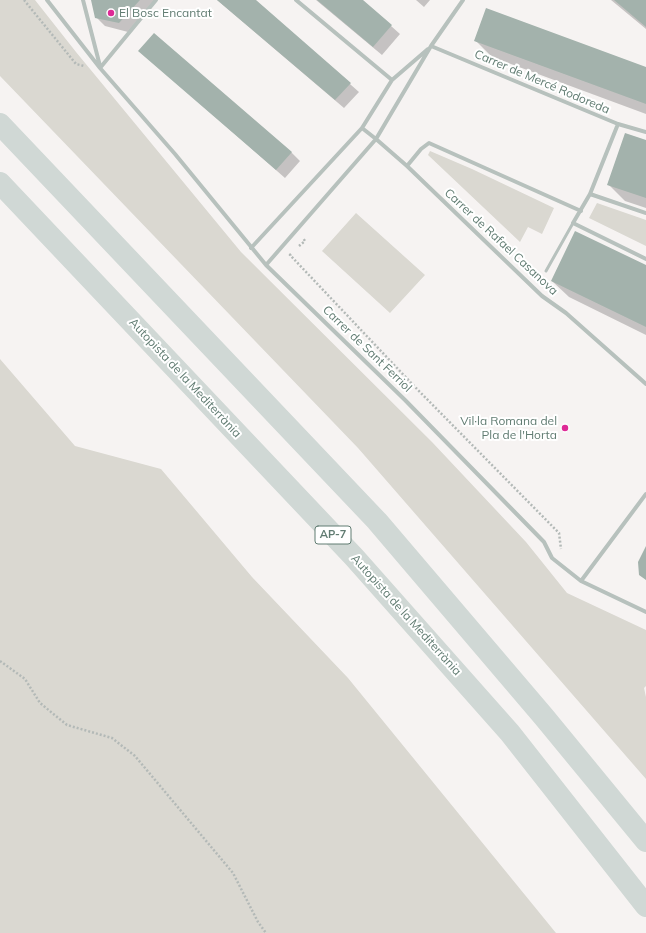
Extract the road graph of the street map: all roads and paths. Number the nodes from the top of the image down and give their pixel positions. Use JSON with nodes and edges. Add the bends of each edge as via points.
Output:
{"nodes":[{"id":1,"x":24,"y":0,"type":"edge"},
{"id":2,"x":47,"y":0,"type":"edge"},
{"id":3,"x":84,"y":0,"type":"edge"},
{"id":4,"x":156,"y":0,"type":"edge"},
{"id":5,"x":296,"y":0,"type":"edge"},
{"id":6,"x":463,"y":0,"type":"edge"},
{"id":7,"x":431,"y":46,"type":"junction"},
{"id":8,"x":100,"y":68,"type":"junction"},
{"id":9,"x":392,"y":80,"type":"junction"},
{"id":10,"x":0,"y":124,"type":"edge"},
{"id":11,"x":618,"y":124,"type":"junction"},
{"id":12,"x":362,"y":128,"type":"junction"},
{"id":13,"x":646,"y":132,"type":"edge"},
{"id":14,"x":376,"y":139,"type":"junction"},
{"id":15,"x":407,"y":166,"type":"junction"},
{"id":16,"x":0,"y":183,"type":"edge"},
{"id":17,"x":590,"y":194,"type":"junction"},
{"id":18,"x":581,"y":211,"type":"junction"},
{"id":19,"x":646,"y":213,"type":"edge"},
{"id":20,"x":573,"y":223,"type":"junction"},
{"id":21,"x":296,"y":232,"type":"junction"},
{"id":22,"x":251,"y":248,"type":"junction"},
{"id":23,"x":646,"y":259,"type":"edge"},
{"id":24,"x":266,"y":265,"type":"junction"},
{"id":25,"x":546,"y":271,"type":"dead end"},
{"id":26,"x":646,"y":384,"type":"edge"},
{"id":27,"x":646,"y":494,"type":"edge"},
{"id":28,"x":562,"y":566,"type":"junction"},
{"id":29,"x":581,"y":581,"type":"junction"},
{"id":30,"x":646,"y":612,"type":"edge"},
{"id":31,"x":0,"y":661,"type":"edge"},
{"id":32,"x":646,"y":841,"type":"edge"},
{"id":33,"x":646,"y":906,"type":"edge"},
{"id":34,"x":266,"y":933,"type":"edge"}],
"edges":[{"from":1,"to":8,"type":"path","via":[[76,64]]},
{"from":2,"to":8,"type":"street","name":"Carrer de Sant Ferriol"},
{"from":3,"to":8,"type":"street","name":"Carrer de Sant Ferriol"},
{"from":4,"to":8,"type":"street"},
{"from":5,"to":9,"type":"street"},
{"from":6,"to":7,"type":"street"},
{"from":7,"to":9,"type":"street"},
{"from":7,"to":11,"type":"street","name":"Carrer de Mercé Rodoreda"},
{"from":7,"to":14,"type":"street"},
{"from":8,"to":22,"type":"street","name":"Carrer de Sant Ferriol","via":[[170,148]]},
{"from":9,"to":12,"type":"street"},
{"from":10,"to":32,"type":"highway","via":[[377,521]]},
{"from":11,"to":13,"type":"street","name":"Carrer de Mercé Rodoreda"},
{"from":11,"to":17,"type":"street"},
{"from":12,"to":14,"type":"street","name":"Carrer de Rafael Casanova"},
{"from":12,"to":22,"type":"street"},
{"from":14,"to":15,"type":"street","name":"Carrer de Rafael Casanova"},
{"from":14,"to":21,"type":"street"},
{"from":15,"to":18,"type":"street","via":[[428,143]]},
{"from":15,"to":26,"type":"street","name":"Carrer de Rafael Casanova","via":[[542,296],[566,313]]},
{"from":16,"to":33,"type":"highway","name":"Autopista de la Mediterrània","number":"AP-7","via":[[354,557],[510,733]]},
{"from":17,"to":18,"type":"street"},
{"from":17,"to":19,"type":"street"},
{"from":18,"to":20,"type":"street"},
{"from":20,"to":23,"type":"street"},
{"from":20,"to":25,"type":"lane"},
{"from":21,"to":24,"type":"street"},
{"from":21,"to":28,"type":"path","via":[[305,241],[290,255],[415,388],[559,533]]},
{"from":22,"to":24,"type":"street","name":"Carrer de Sant Ferriol"},
{"from":24,"to":28,"type":"street","name":"Carrer de Sant Ferriol","via":[[405,400],[544,542],[552,558]]},
{"from":27,"to":29,"type":"street"},
{"from":28,"to":29,"type":"street","name":"Carrer de Sant Ferriol"},
{"from":29,"to":30,"type":"street","name":"Carrer de Sant Ferriol"},
{"from":31,"to":34,"type":"path","via":[[26,679],[40,703],[67,725],[112,738],[135,756],[233,874]]}]}
